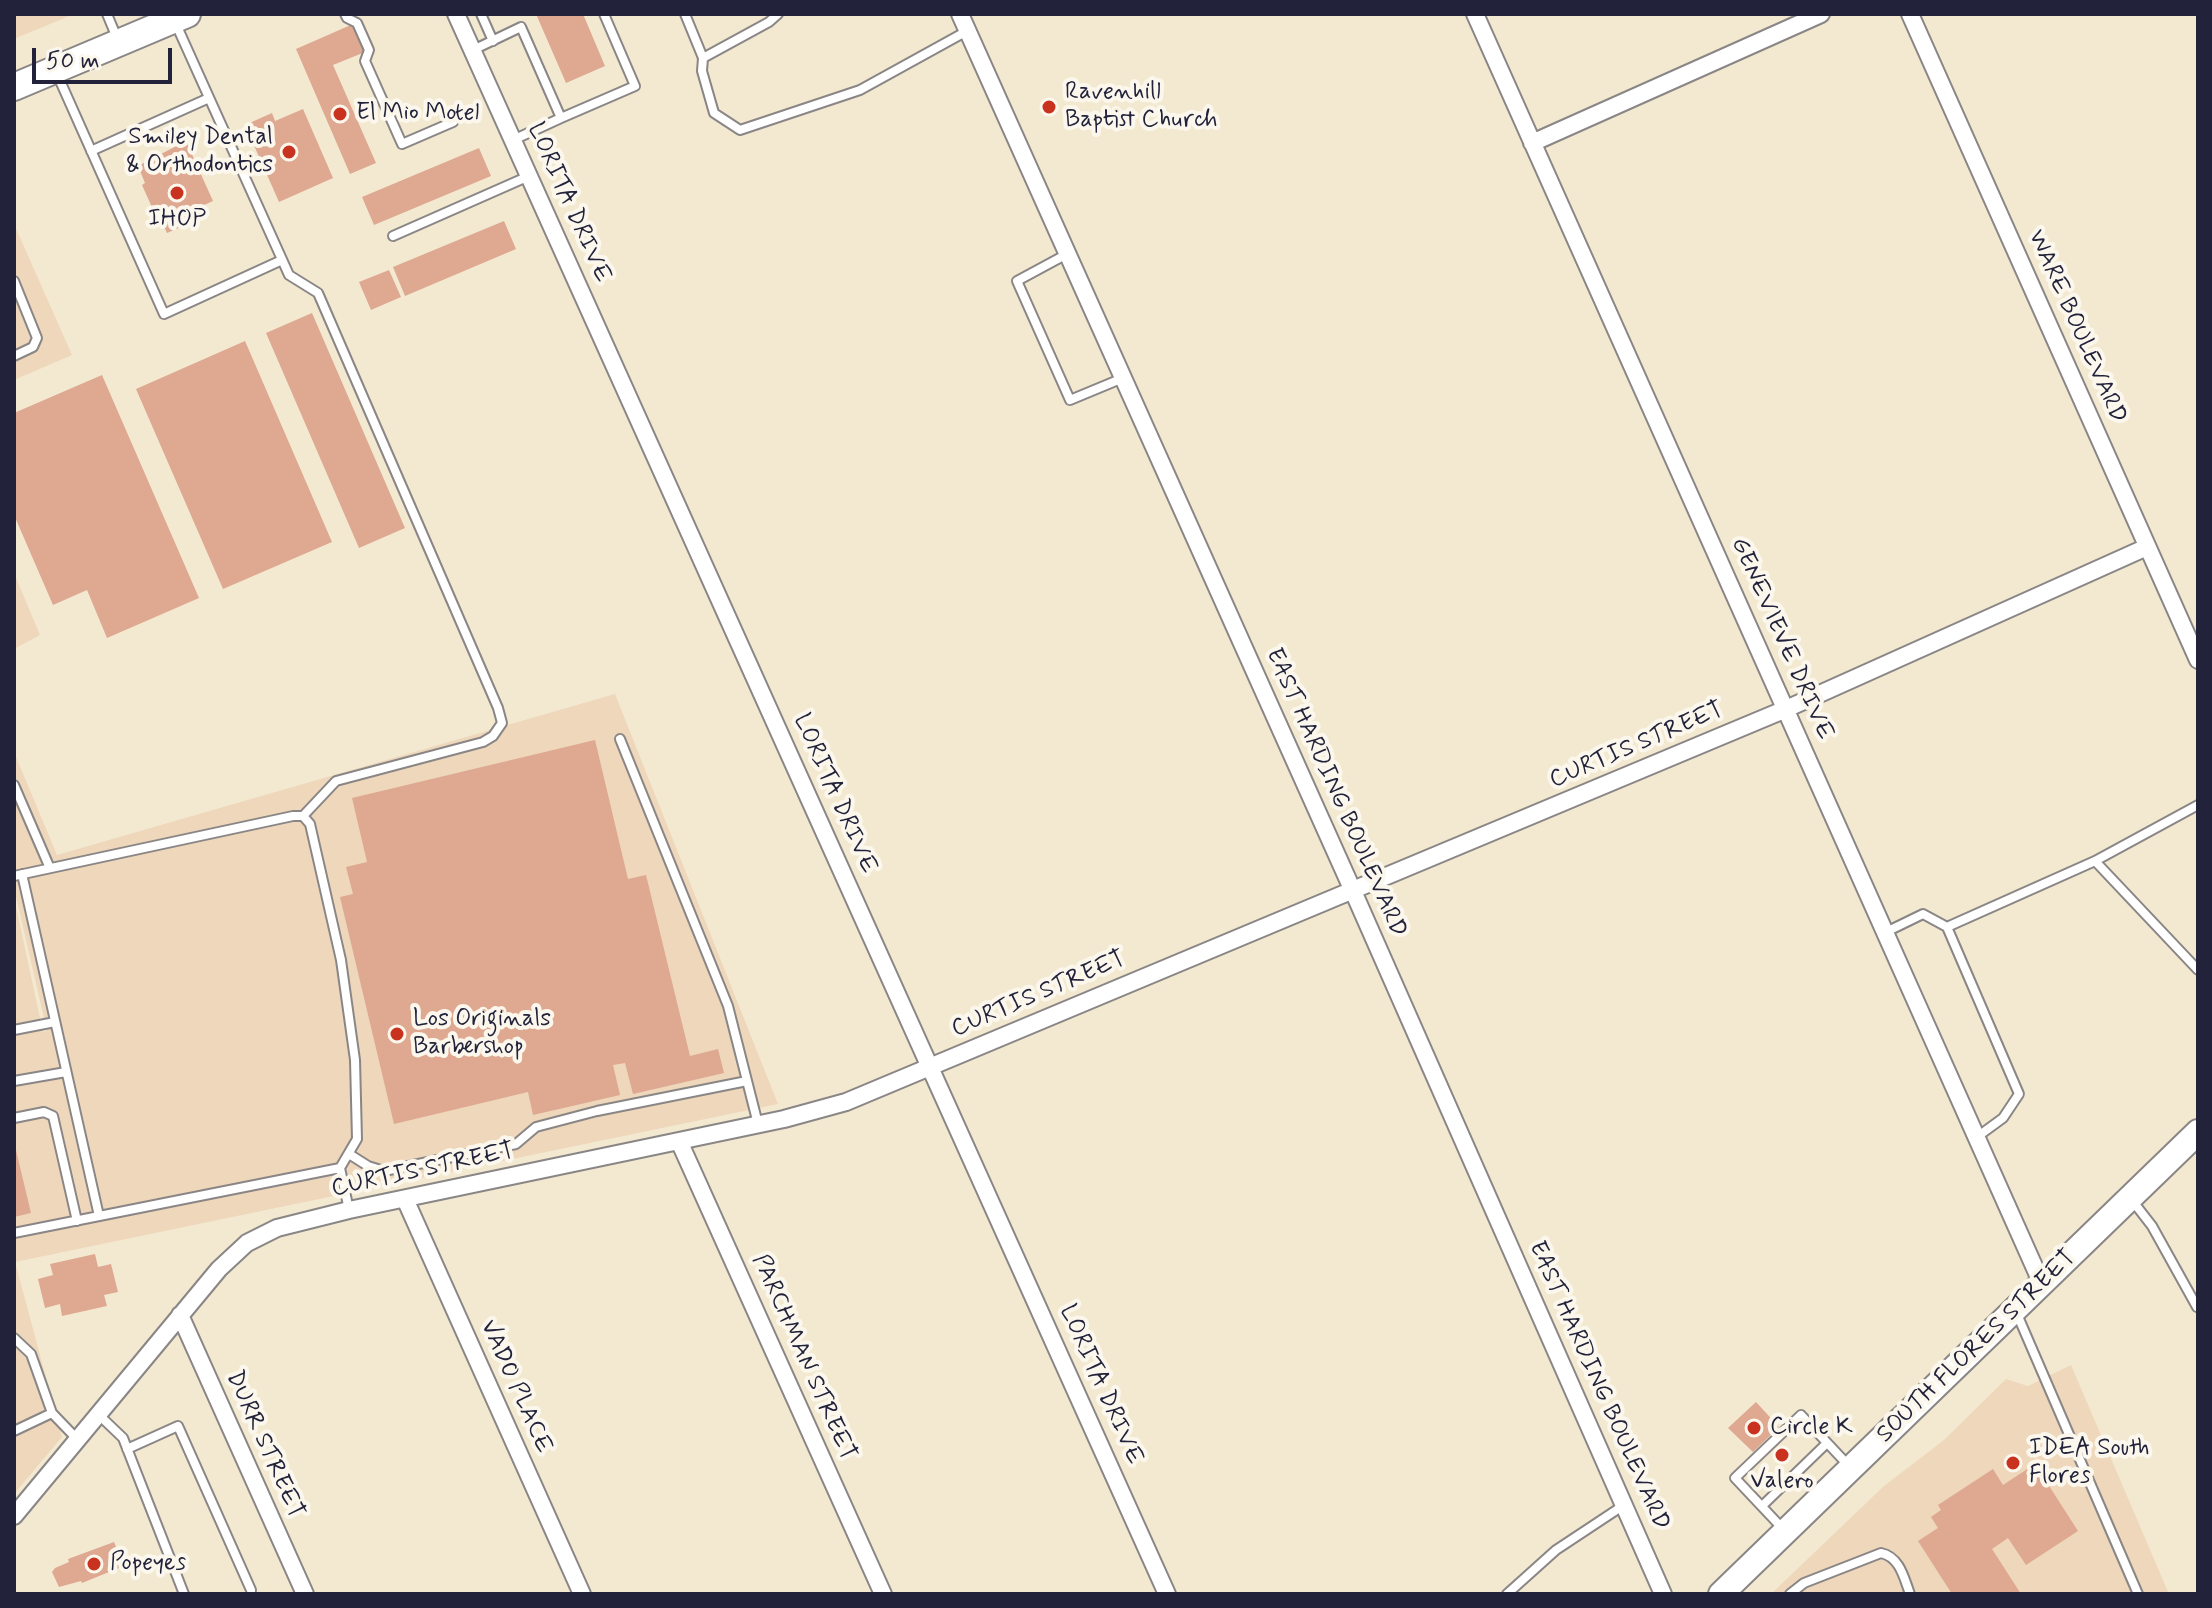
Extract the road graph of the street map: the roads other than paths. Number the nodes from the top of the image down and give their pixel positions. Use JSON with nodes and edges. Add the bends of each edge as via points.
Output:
{"nodes":[{"id":1,"x":107,"y":14,"type":"edge"},
{"id":2,"x":456,"y":14,"type":"edge"},
{"id":3,"x":481,"y":14,"type":"edge"},
{"id":4,"x":604,"y":14,"type":"edge"},
{"id":5,"x":685,"y":14,"type":"edge"},
{"id":6,"x":778,"y":14,"type":"edge"},
{"id":7,"x":960,"y":14,"type":"edge"},
{"id":8,"x":1475,"y":14,"type":"edge"},
{"id":9,"x":1821,"y":14,"type":"edge"},
{"id":10,"x":1910,"y":14,"type":"edge"},
{"id":11,"x":346,"y":16,"type":"edge"},
{"id":12,"x":180,"y":17,"type":"edge"},
{"id":13,"x":343,"y":28,"type":"dead end"},
{"id":14,"x":967,"y":31,"type":"junction"},
{"id":15,"x":493,"y":41,"type":"junction"},
{"id":16,"x":119,"y":43,"type":"junction"},
{"id":17,"x":473,"y":50,"type":"junction"},
{"id":18,"x":355,"y":56,"type":"dead end"},
{"id":19,"x":703,"y":58,"type":"junction"},
{"id":20,"x":365,"y":61,"type":"junction"},
{"id":21,"x":56,"y":70,"type":"junction"},
{"id":22,"x":14,"y":87,"type":"edge"},
{"id":23,"x":209,"y":98,"type":"junction"},
{"id":24,"x":561,"y":118,"type":"junction"},
{"id":25,"x":453,"y":122,"type":"dead end"},
{"id":26,"x":513,"y":140,"type":"junction"},
{"id":27,"x":1532,"y":143,"type":"junction"},
{"id":28,"x":91,"y":151,"type":"junction"},
{"id":29,"x":530,"y":176,"type":"junction"},
{"id":30,"x":393,"y":236,"type":"dead end"},
{"id":31,"x":1067,"y":254,"type":"junction"},
{"id":32,"x":282,"y":260,"type":"junction"},
{"id":33,"x":14,"y":281,"type":"edge"},
{"id":34,"x":14,"y":356,"type":"edge"},
{"id":35,"x":1123,"y":378,"type":"junction"},
{"id":36,"x":2147,"y":547,"type":"junction"},
{"id":37,"x":2198,"y":660,"type":"edge"},
{"id":38,"x":1786,"y":709,"type":"junction"},
{"id":39,"x":620,"y":739,"type":"dead end"},
{"id":40,"x":14,"y":785,"type":"edge"},
{"id":41,"x":2198,"y":805,"type":"edge"},
{"id":42,"x":303,"y":816,"type":"junction"},
{"id":43,"x":2095,"y":861,"type":"junction"},
{"id":44,"x":49,"y":866,"type":"junction"},
{"id":45,"x":18,"y":875,"type":"edge"},
{"id":46,"x":1353,"y":891,"type":"junction"},
{"id":47,"x":27,"y":894,"type":"junction"},
{"id":48,"x":14,"y":897,"type":"edge"},
{"id":49,"x":1947,"y":927,"type":"junction"},
{"id":50,"x":1886,"y":932,"type":"junction"},
{"id":51,"x":2198,"y":970,"type":"edge"},
{"id":52,"x":55,"y":1022,"type":"junction"},
{"id":53,"x":14,"y":1030,"type":"edge"},
{"id":54,"x":931,"y":1066,"type":"junction"},
{"id":55,"x":66,"y":1072,"type":"junction"},
{"id":56,"x":14,"y":1081,"type":"edge"},
{"id":57,"x":747,"y":1081,"type":"junction"},
{"id":58,"x":14,"y":1118,"type":"edge"},
{"id":59,"x":758,"y":1125,"type":"junction"},
{"id":60,"x":2198,"y":1132,"type":"edge"},
{"id":61,"x":1977,"y":1137,"type":"junction"},
{"id":62,"x":679,"y":1141,"type":"junction"},
{"id":63,"x":349,"y":1154,"type":"junction"},
{"id":64,"x":340,"y":1168,"type":"junction"},
{"id":65,"x":2130,"y":1198,"type":"junction"},
{"id":66,"x":405,"y":1199,"type":"junction"},
{"id":67,"x":349,"y":1210,"type":"junction"},
{"id":68,"x":99,"y":1216,"type":"junction"},
{"id":69,"x":77,"y":1221,"type":"junction"},
{"id":70,"x":14,"y":1233,"type":"edge"},
{"id":71,"x":2042,"y":1284,"type":"junction"},
{"id":72,"x":2197,"y":1307,"type":"edge"},
{"id":73,"x":2015,"y":1310,"type":"junction"},
{"id":74,"x":180,"y":1315,"type":"junction"},
{"id":75,"x":14,"y":1338,"type":"edge"},
{"id":76,"x":52,"y":1413,"type":"junction"},
{"id":77,"x":99,"y":1415,"type":"junction"},
{"id":78,"x":14,"y":1431,"type":"edge"},
{"id":79,"x":78,"y":1440,"type":"junction"},
{"id":80,"x":1827,"y":1443,"type":"junction"},
{"id":81,"x":128,"y":1450,"type":"junction"},
{"id":82,"x":1851,"y":1468,"type":"junction"},
{"id":83,"x":1624,"y":1505,"type":"junction"},
{"id":84,"x":1762,"y":1506,"type":"junction"},
{"id":85,"x":14,"y":1516,"type":"edge"},
{"id":86,"x":1786,"y":1531,"type":"junction"},
{"id":87,"x":250,"y":1593,"type":"edge"},
{"id":88,"x":184,"y":1594,"type":"edge"},
{"id":89,"x":305,"y":1594,"type":"edge"},
{"id":90,"x":582,"y":1594,"type":"edge"},
{"id":91,"x":883,"y":1594,"type":"edge"},
{"id":92,"x":1167,"y":1594,"type":"edge"},
{"id":93,"x":1507,"y":1594,"type":"edge"},
{"id":94,"x":1663,"y":1594,"type":"edge"},
{"id":95,"x":1721,"y":1594,"type":"edge"},
{"id":96,"x":1790,"y":1594,"type":"edge"},
{"id":97,"x":1910,"y":1594,"type":"edge"},
{"id":98,"x":2138,"y":1594,"type":"edge"}],
"edges":[{"from":1,"to":16,"type":"lane"},
{"from":2,"to":17,"type":"street","name":"LORITA DRIVE"},
{"from":3,"to":15,"type":"lane"},
{"from":4,"to":24,"type":"lane","via":[[635,86]]},
{"from":5,"to":19,"type":"lane"},
{"from":6,"to":19,"type":"lane"},
{"from":7,"to":14,"type":"street","name":"EAST HARDING BOULEVARD"},
{"from":8,"to":27,"type":"street","name":"GENEVIEVE DRIVE"},
{"from":9,"to":27,"type":"street"},
{"from":10,"to":36,"type":"street","name":"WARE BOULEVARD"},
{"from":11,"to":13,"type":"lane"},
{"from":11,"to":20,"type":"lane","via":[[357,23],[369,50]]},
{"from":12,"to":16,"type":"main road"},
{"from":12,"to":23,"type":"lane"},
{"from":14,"to":19,"type":"lane","via":[[860,90],[740,130],[714,113]]},
{"from":14,"to":31,"type":"street","name":"EAST HARDING BOULEVARD"},
{"from":15,"to":17,"type":"lane"},
{"from":15,"to":24,"type":"lane","via":[[521,27]]},
{"from":16,"to":21,"type":"main road"},
{"from":17,"to":26,"type":"street","name":"LORITA DRIVE"},
{"from":18,"to":20,"type":"lane"},
{"from":20,"to":25,"type":"lane","via":[[402,144]]},
{"from":21,"to":22,"type":"main road"},
{"from":21,"to":28,"type":"lane"},
{"from":23,"to":28,"type":"lane"},
{"from":23,"to":32,"type":"lane"},
{"from":24,"to":26,"type":"lane"},
{"from":26,"to":29,"type":"street","name":"LORITA DRIVE"},
{"from":27,"to":38,"type":"street","name":"GENEVIEVE DRIVE"},
{"from":28,"to":32,"type":"lane","via":[[164,314]]},
{"from":29,"to":30,"type":"lane"},
{"from":29,"to":54,"type":"street","name":"LORITA DRIVE"},
{"from":31,"to":35,"type":"street","name":"EAST HARDING BOULEVARD"},
{"from":31,"to":35,"type":"lane","via":[[1017,281],[1070,400]]},
{"from":32,"to":42,"type":"lane","via":[[289,275],[318,293],[502,723],[483,742],[336,781]]},
{"from":33,"to":34,"type":"lane","via":[[37,338],[33,347]]},
{"from":35,"to":46,"type":"street","name":"EAST HARDING BOULEVARD"},
{"from":36,"to":37,"type":"street","name":"WARE BOULEVARD"},
{"from":36,"to":38,"type":"street","name":"CURTIS STREET"},
{"from":38,"to":46,"type":"street","name":"CURTIS STREET"},
{"from":38,"to":50,"type":"street","name":"GENEVIEVE DRIVE"},
{"from":39,"to":57,"type":"lane","via":[[728,1006]]},
{"from":40,"to":44,"type":"lane"},
{"from":41,"to":43,"type":"lane"},
{"from":42,"to":44,"type":"lane"},
{"from":42,"to":63,"type":"lane","via":[[310,824],[349,1011],[359,1113],[357,1139]]},
{"from":43,"to":49,"type":"lane"},
{"from":43,"to":51,"type":"lane"},
{"from":44,"to":45,"type":"lane"},
{"from":45,"to":47,"type":"lane"},
{"from":46,"to":54,"type":"street","name":"CURTIS STREET"},
{"from":46,"to":83,"type":"street","name":"EAST HARDING BOULEVARD"},
{"from":47,"to":48,"type":"lane"},
{"from":47,"to":52,"type":"lane"},
{"from":49,"to":50,"type":"lane","via":[[1923,914]]},
{"from":49,"to":61,"type":"lane","via":[[2019,1094],[2003,1118]]},
{"from":50,"to":61,"type":"street","name":"GENEVIEVE DRIVE"},
{"from":52,"to":53,"type":"lane"},
{"from":52,"to":55,"type":"lane"},
{"from":54,"to":59,"type":"street","name":"CURTIS STREET","via":[[846,1102]]},
{"from":54,"to":92,"type":"street","name":"LORITA DRIVE"},
{"from":55,"to":56,"type":"lane"},
{"from":55,"to":68,"type":"lane"},
{"from":57,"to":59,"type":"lane"},
{"from":57,"to":63,"type":"lane","via":[[597,1111],[536,1127],[516,1144],[384,1171]]},
{"from":58,"to":69,"type":"lane","via":[[44,1112],[53,1116]]},
{"from":59,"to":62,"type":"street","name":"CURTIS STREET"},
{"from":60,"to":65,"type":"main road","name":"SOUTH FLORES STREET"},
{"from":61,"to":71,"type":"street","name":"GENEVIEVE DRIVE"},
{"from":62,"to":66,"type":"street","name":"CURTIS STREET"},
{"from":62,"to":91,"type":"street","name":"PARCHMAN STREET"},
{"from":63,"to":64,"type":"lane"},
{"from":64,"to":67,"type":"lane"},
{"from":64,"to":68,"type":"lane"},
{"from":65,"to":71,"type":"main road","name":"SOUTH FLORES STREET"},
{"from":65,"to":72,"type":"lane","via":[[2152,1226]]},
{"from":66,"to":67,"type":"street","name":"CURTIS STREET"},
{"from":66,"to":90,"type":"street","name":"VADO PLACE"},
{"from":67,"to":74,"type":"street","name":"CURTIS STREET","via":[[277,1228],[247,1243]]},
{"from":68,"to":69,"type":"lane"},
{"from":69,"to":70,"type":"lane"},
{"from":71,"to":73,"type":"main road","name":"SOUTH FLORES STREET"},
{"from":73,"to":82,"type":"main road","name":"SOUTH FLORES STREET"},
{"from":73,"to":98,"type":"lane"},
{"from":74,"to":77,"type":"street","name":"CURTIS STREET"},
{"from":74,"to":89,"type":"street","name":"DURR STREET"},
{"from":75,"to":76,"type":"lane","via":[[31,1354]]},
{"from":76,"to":78,"type":"lane"},
{"from":76,"to":79,"type":"lane"},
{"from":77,"to":79,"type":"street","name":"CURTIS STREET"},
{"from":77,"to":81,"type":"lane"},
{"from":79,"to":85,"type":"street","name":"CURTIS STREET"},
{"from":80,"to":82,"type":"lane"},
{"from":80,"to":84,"type":"lane"},
{"from":80,"to":84,"type":"lane","via":[[1801,1415],[1735,1478]]},
{"from":81,"to":87,"type":"lane","via":[[178,1426]]},
{"from":81,"to":88,"type":"lane"},
{"from":82,"to":86,"type":"main road","name":"SOUTH FLORES STREET"},
{"from":83,"to":93,"type":"lane","via":[[1556,1550]]},
{"from":83,"to":94,"type":"street","name":"EAST HARDING BOULEVARD"},
{"from":84,"to":86,"type":"lane"},
{"from":86,"to":95,"type":"main road","name":"SOUTH FLORES STREET"},
{"from":96,"to":97,"type":"lane","via":[[1804,1583],[1881,1553],[1898,1564]]}]}
